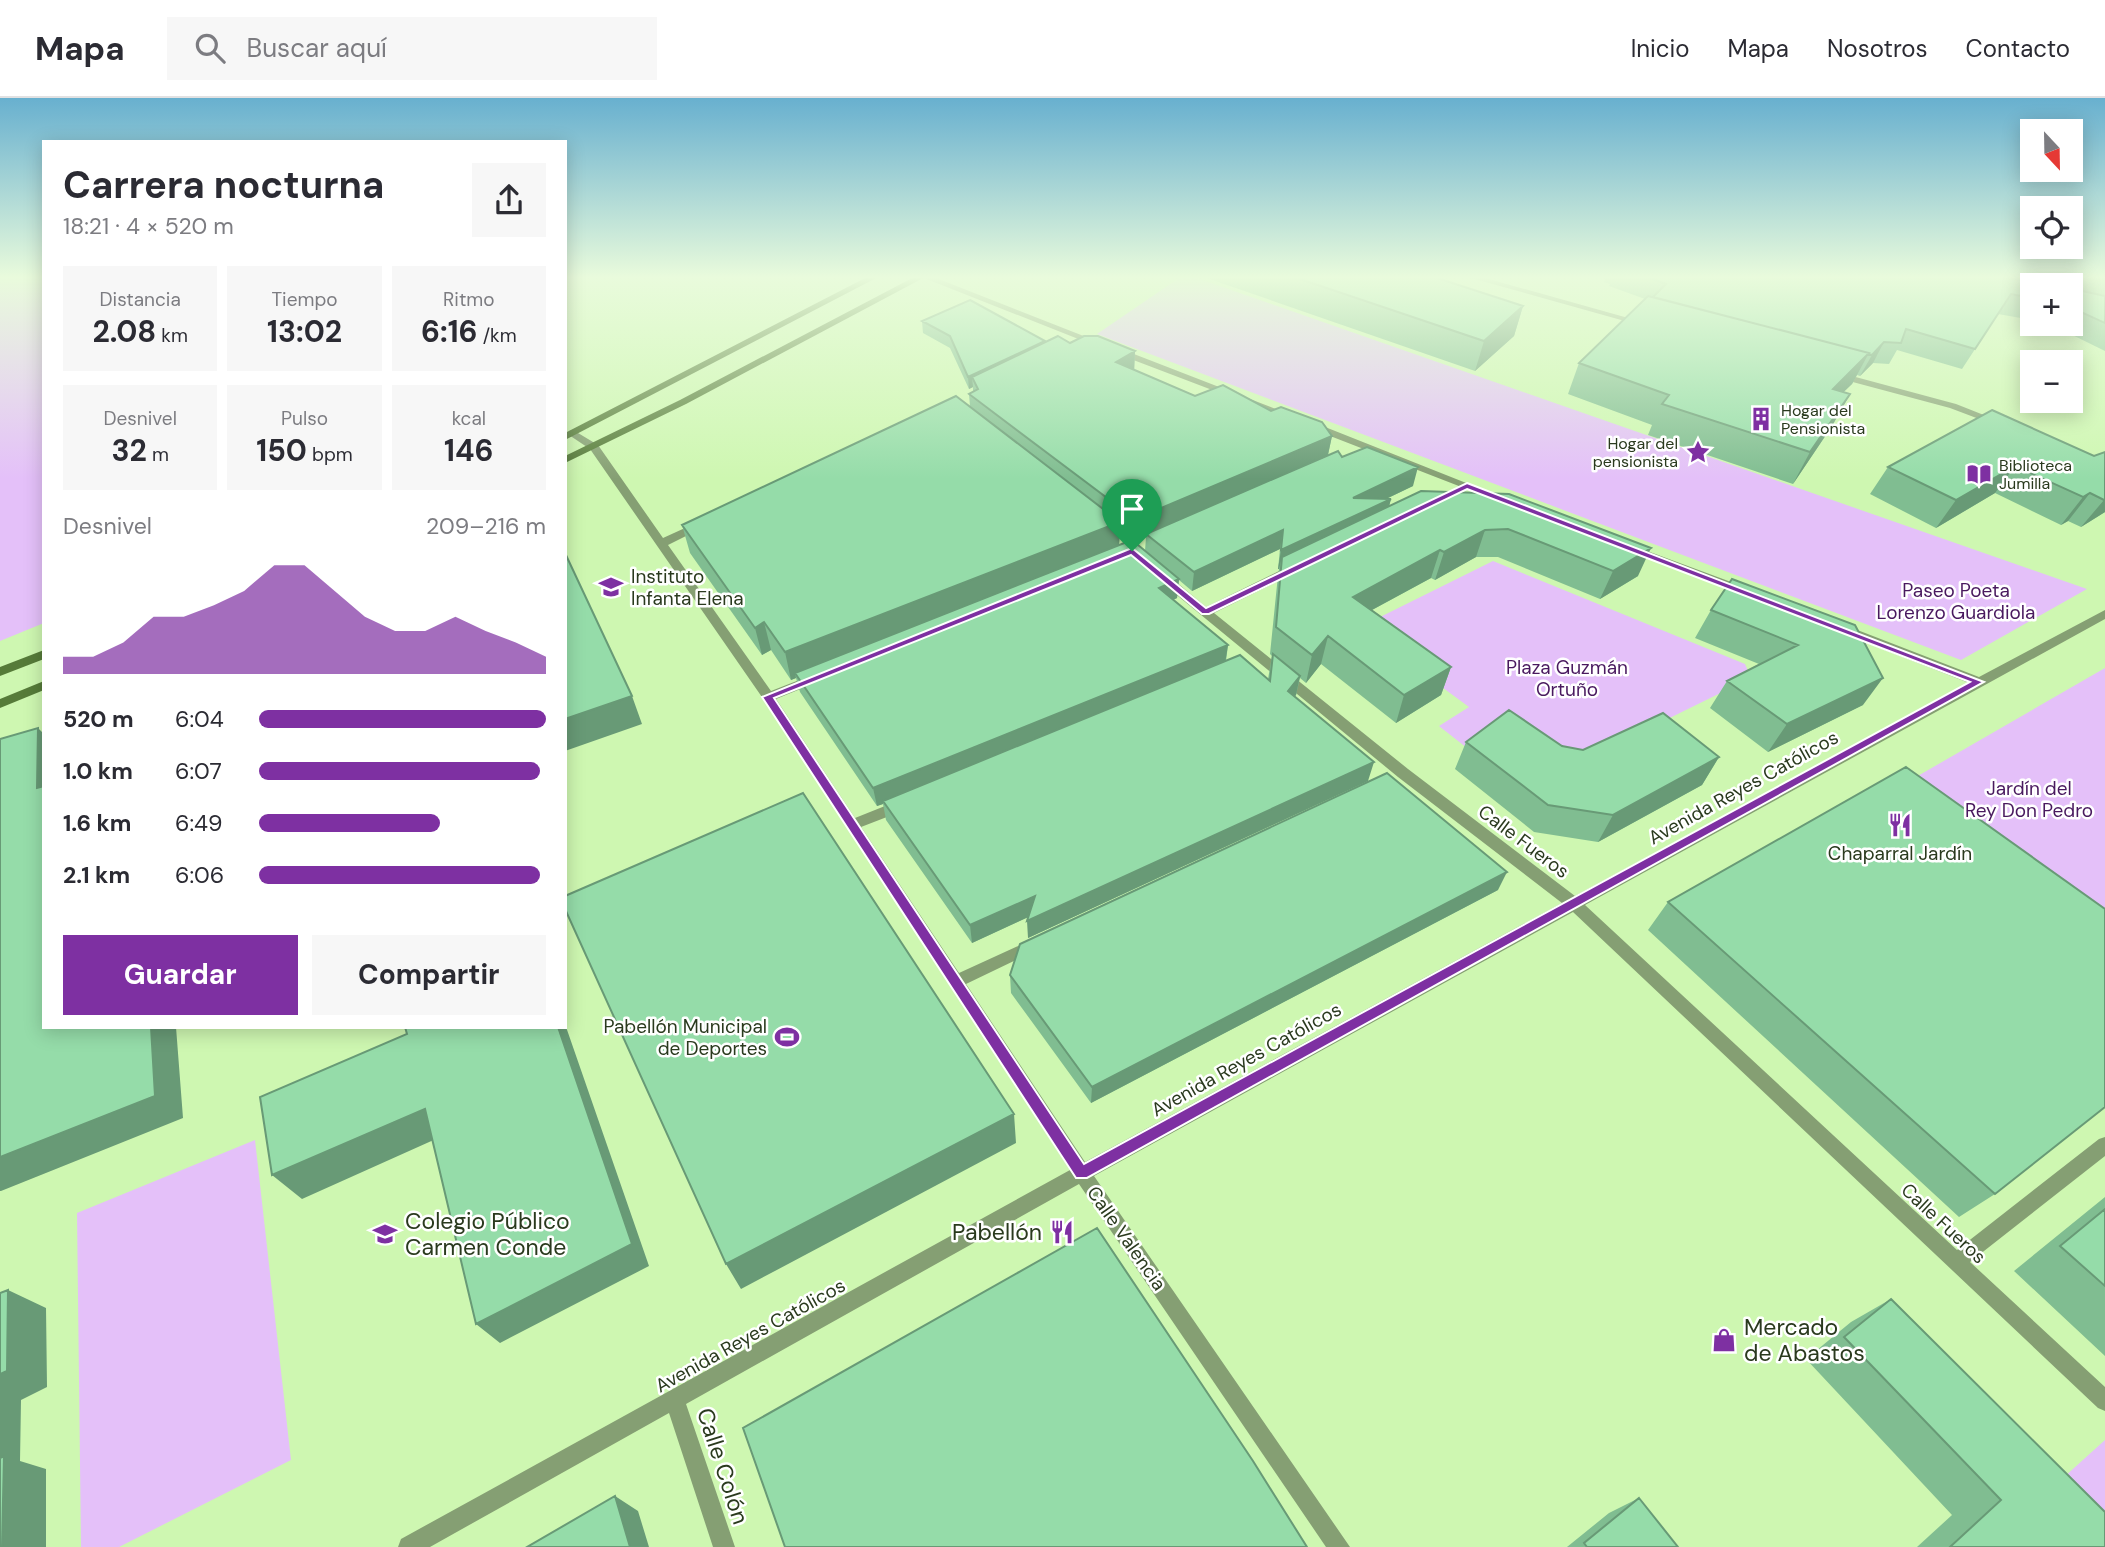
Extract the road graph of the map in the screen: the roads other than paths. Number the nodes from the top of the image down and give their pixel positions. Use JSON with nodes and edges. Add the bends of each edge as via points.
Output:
{"nodes":[{"id":1,"x":745,"y":344,"type":"edge"},
{"id":2,"x":793,"y":344,"type":"edge"},
{"id":3,"x":1098,"y":344,"type":"edge"},
{"id":4,"x":1832,"y":374,"type":"edge"},
{"id":5,"x":2011,"y":429,"type":"edge"},
{"id":6,"x":569,"y":435,"type":"edge"},
{"id":7,"x":594,"y":447,"type":"junction"},
{"id":8,"x":1370,"y":447,"type":"junction"},
{"id":9,"x":1350,"y":456,"type":"edge"},
{"id":10,"x":567,"y":459,"type":"edge"},
{"id":11,"x":1467,"y":485,"type":"junction"},
{"id":12,"x":1454,"y":492,"type":"edge"},
{"id":13,"x":1519,"y":505,"type":"edge"},
{"id":14,"x":710,"y":520,"type":"edge"},
{"id":15,"x":660,"y":544,"type":"junction"},
{"id":16,"x":1623,"y":545,"type":"edge"},
{"id":17,"x":1305,"y":564,"type":"edge"},
{"id":18,"x":1153,"y":569,"type":"edge"},
{"id":19,"x":1753,"y":595,"type":"edge"},
{"id":20,"x":1205,"y":612,"type":"junction"},
{"id":21,"x":2105,"y":614,"type":"edge"},
{"id":22,"x":1832,"y":625,"type":"edge"},
{"id":23,"x":42,"y":655,"type":"edge"},
{"id":24,"x":0,"y":672,"type":"edge"},
{"id":25,"x":830,"y":672,"type":"edge"},
{"id":26,"x":1979,"y":682,"type":"junction"},
{"id":27,"x":42,"y":686,"type":"edge"},
{"id":28,"x":768,"y":697,"type":"junction"},
{"id":29,"x":0,"y":704,"type":"edge"},
{"id":30,"x":916,"y":799,"type":"edge"},
{"id":31,"x":852,"y":825,"type":"junction"},
{"id":32,"x":1574,"y":904,"type":"junction"},
{"id":33,"x":1042,"y":942,"type":"edge"},
{"id":34,"x":955,"y":982,"type":"junction"},
{"id":35,"x":2105,"y":1145,"type":"edge"},
{"id":36,"x":1082,"y":1173,"type":"junction"},
{"id":37,"x":1957,"y":1261,"type":"junction"},
{"id":38,"x":675,"y":1401,"type":"junction"},
{"id":39,"x":2105,"y":1401,"type":"edge"},
{"id":40,"x":409,"y":1547,"type":"edge"},
{"id":41,"x":724,"y":1547,"type":"edge"},
{"id":42,"x":1339,"y":1547,"type":"edge"}],
"edges":[{"from":1,"to":6,"type":"main road"},
{"from":2,"to":7,"type":"main road"},
{"from":3,"to":8,"type":"street"},
{"from":4,"to":5,"type":"street","via":[[1961,408]]},
{"from":6,"to":7,"type":"street"},
{"from":7,"to":10,"type":"main road"},
{"from":7,"to":15,"type":"street","name":"Calle Valencia"},
{"from":8,"to":9,"type":"street"},
{"from":8,"to":11,"type":"street"},
{"from":11,"to":12,"type":"street"},
{"from":11,"to":13,"type":"street"},
{"from":14,"to":15,"type":"street"},
{"from":15,"to":28,"type":"street","name":"Calle Valencia"},
{"from":16,"to":19,"type":"street"},
{"from":17,"to":20,"type":"street"},
{"from":18,"to":20,"type":"street","name":"Calle Fueros"},
{"from":20,"to":32,"type":"street","name":"Calle Fueros","via":[[1254,660],[1397,776]]},
{"from":21,"to":26,"type":"street","name":"Avenida Reyes Católicos"},
{"from":22,"to":26,"type":"street"},
{"from":23,"to":24,"type":"main road"},
{"from":25,"to":28,"type":"street"},
{"from":26,"to":32,"type":"street","name":"Avenida Reyes Católicos"},
{"from":27,"to":29,"type":"main road"},
{"from":28,"to":31,"type":"street","name":"Calle Valencia"},
{"from":30,"to":31,"type":"street"},
{"from":31,"to":34,"type":"street","name":"Calle Valencia"},
{"from":32,"to":36,"type":"street","name":"Avenida Reyes Católicos"},
{"from":32,"to":37,"type":"street","name":"Calle Fueros"},
{"from":33,"to":34,"type":"street"},
{"from":34,"to":36,"type":"street","name":"Calle Valencia"},
{"from":35,"to":37,"type":"street"},
{"from":36,"to":38,"type":"street","name":"Avenida Reyes Católicos"},
{"from":36,"to":42,"type":"street","name":"Calle Valencia"},
{"from":37,"to":39,"type":"street","name":"Calle Fueros"},
{"from":38,"to":40,"type":"street","name":"Avenida Reyes Católicos"},
{"from":38,"to":41,"type":"street","name":"Calle Colón"}]}
